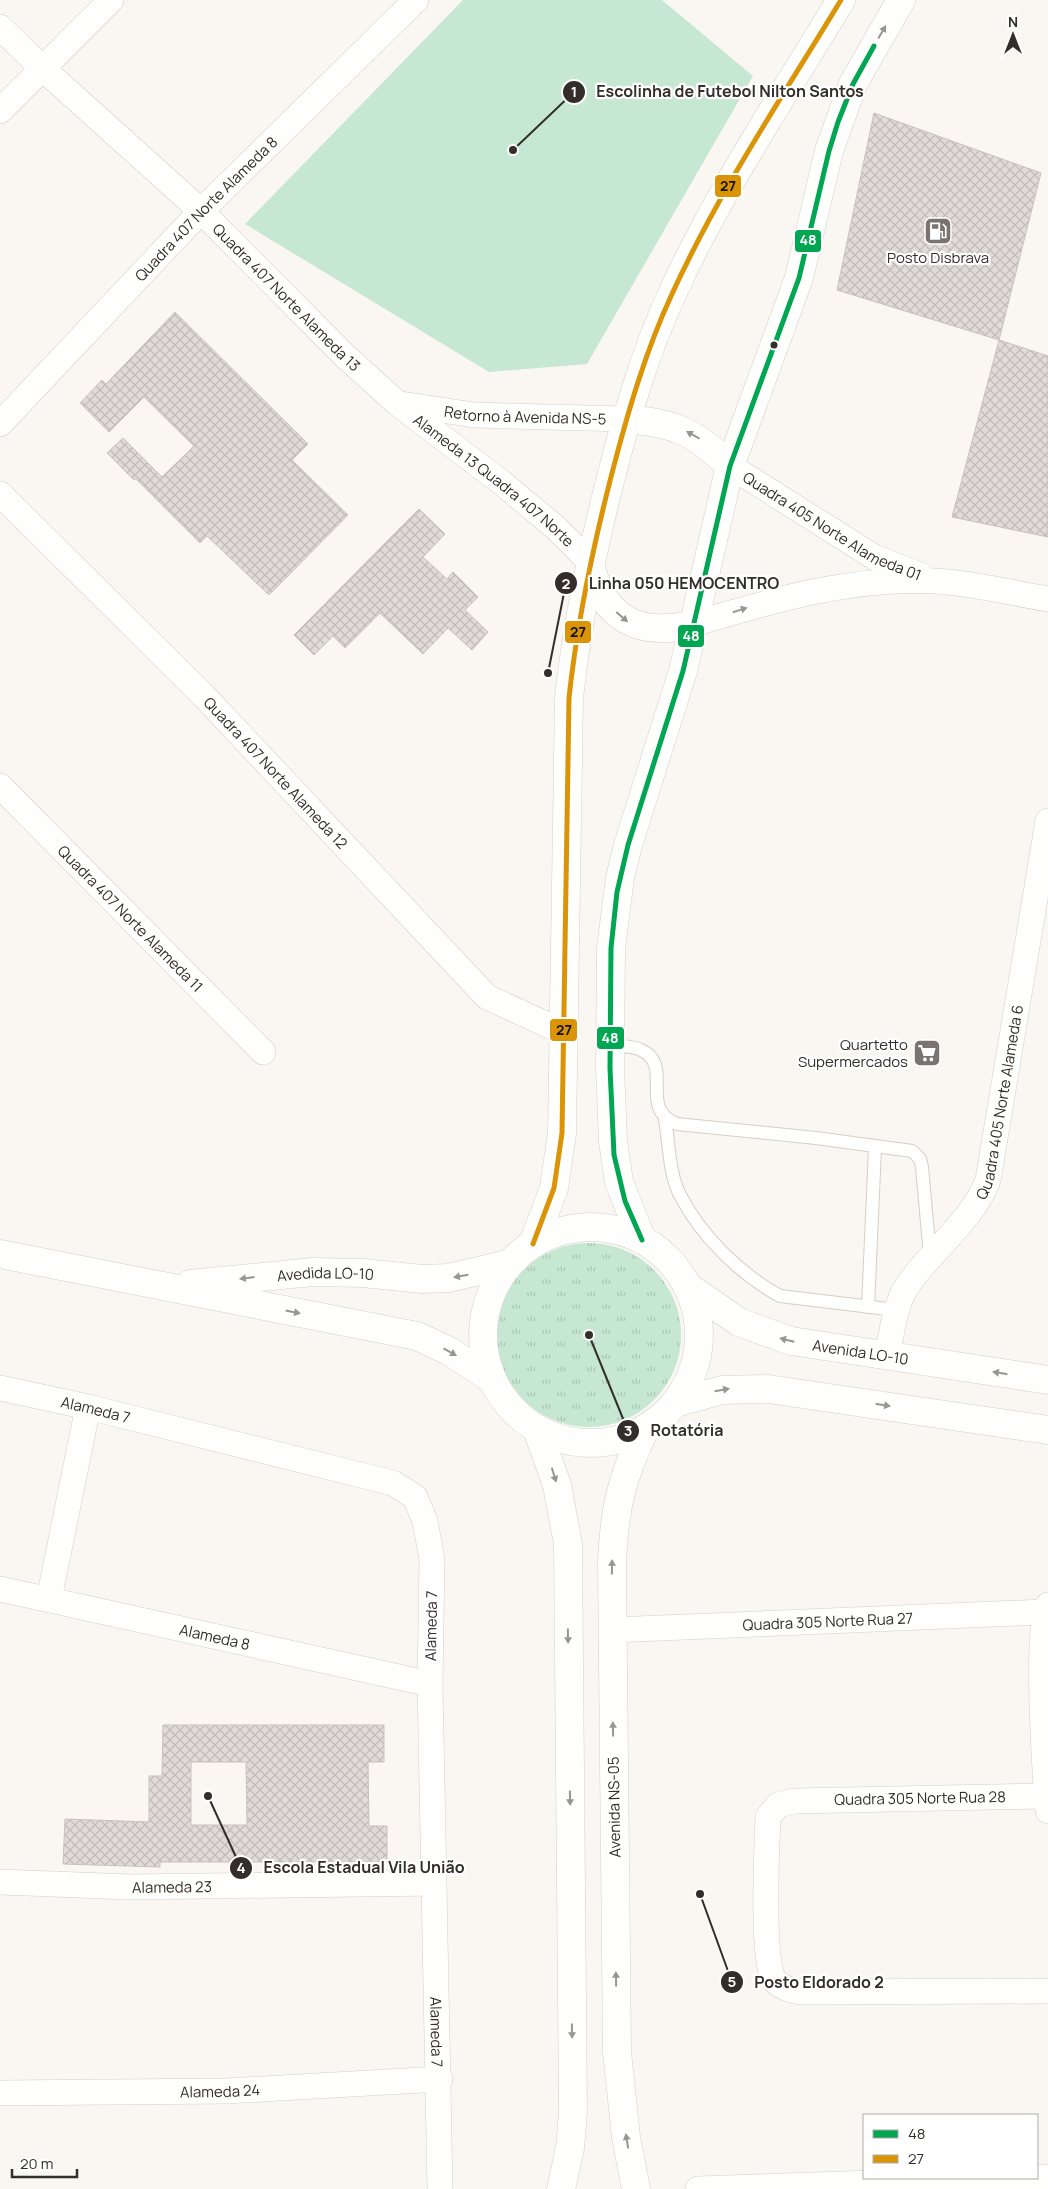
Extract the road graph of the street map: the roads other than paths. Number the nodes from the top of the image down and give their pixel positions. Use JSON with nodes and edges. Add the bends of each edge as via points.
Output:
{"nodes":[{"id":1,"x":111,"y":0,"type":"edge"},
{"id":2,"x":416,"y":0,"type":"edge"},
{"id":3,"x":841,"y":0,"type":"edge"},
{"id":4,"x":901,"y":0,"type":"edge"},
{"id":5,"x":0,"y":27,"type":"edge"},
{"id":6,"x":42,"y":68,"type":"junction"},
{"id":7,"x":0,"y":111,"type":"edge"},
{"id":8,"x":201,"y":211,"type":"junction"},
{"id":9,"x":397,"y":403,"type":"junction"},
{"id":10,"x":625,"y":419,"type":"junction"},
{"id":11,"x":0,"y":424,"type":"edge"},
{"id":12,"x":730,"y":466,"type":"junction"},
{"id":13,"x":0,"y":494,"type":"edge"},
{"id":14,"x":589,"y":561,"type":"junction"},
{"id":15,"x":936,"y":581,"type":"junction"},
{"id":16,"x":1048,"y":599,"type":"edge"},
{"id":17,"x":693,"y":624,"type":"junction"},
{"id":18,"x":0,"y":786,"type":"edge"},
{"id":19,"x":1048,"y":821,"type":"edge"},
{"id":20,"x":1042,"y":898,"type":"edge"},
{"id":21,"x":563,"y":1032,"type":"junction"},
{"id":22,"x":610,"y":1045,"type":"junction"},
{"id":23,"x":263,"y":1052,"type":"dead end"},
{"id":24,"x":665,"y":1119,"type":"junction"},
{"id":25,"x":875,"y":1148,"type":"junction"},
{"id":26,"x":642,"y":1240,"type":"junction"},
{"id":27,"x":533,"y":1244,"type":"junction"},
{"id":28,"x":0,"y":1254,"type":"edge"},
{"id":29,"x":931,"y":1259,"type":"junction"},
{"id":30,"x":509,"y":1264,"type":"junction"},
{"id":31,"x":142,"y":1283,"type":"junction"},
{"id":32,"x":687,"y":1286,"type":"junction"},
{"id":33,"x":868,"y":1307,"type":"junction"},
{"id":34,"x":896,"y":1310,"type":"junction"},
{"id":35,"x":887,"y":1356,"type":"junction"},
{"id":36,"x":490,"y":1378,"type":"junction"},
{"id":37,"x":1048,"y":1380,"type":"edge"},
{"id":38,"x":0,"y":1388,"type":"edge"},
{"id":39,"x":675,"y":1403,"type":"junction"},
{"id":40,"x":88,"y":1407,"type":"junction"},
{"id":41,"x":537,"y":1429,"type":"junction"},
{"id":42,"x":645,"y":1429,"type":"junction"},
{"id":43,"x":1048,"y":1430,"type":"edge"},
{"id":44,"x":0,"y":1589,"type":"edge"},
{"id":45,"x":49,"y":1599,"type":"junction"},
{"id":46,"x":1046,"y":1608,"type":"edge"},
{"id":47,"x":612,"y":1630,"type":"junction"},
{"id":48,"x":430,"y":1684,"type":"junction"},
{"id":49,"x":1047,"y":1764,"type":"edge"},
{"id":50,"x":1047,"y":1803,"type":"edge"},
{"id":51,"x":0,"y":1882,"type":"edge"},
{"id":52,"x":434,"y":1883,"type":"junction"},
{"id":53,"x":1048,"y":1992,"type":"edge"},
{"id":54,"x":440,"y":2079,"type":"junction"},
{"id":55,"x":0,"y":2092,"type":"edge"},
{"id":56,"x":990,"y":2179,"type":"edge"},
{"id":57,"x":440,"y":2189,"type":"edge"},
{"id":58,"x":561,"y":2189,"type":"edge"},
{"id":59,"x":636,"y":2189,"type":"edge"},
{"id":60,"x":698,"y":2189,"type":"edge"}],
"edges":[{"from":1,"to":6,"type":"street"},
{"from":2,"to":8,"type":"street","name":"Quadra 407 Norte Alameda 8"},
{"from":3,"to":10,"type":"street","name":"Avenida NS-05","via":[[768,120],[688,262],[655,332]]},
{"from":12,"to":4,"type":"street","name":"Avenida NS-05","one_way":true,"via":[[799,278],[838,122],[853,84]]},
{"from":5,"to":6,"type":"street","name":"Quadra 407 Norte Alameda 13"},
{"from":6,"to":7,"type":"street"},
{"from":6,"to":8,"type":"street","name":"Quadra 407 Norte Alameda 13"},
{"from":8,"to":9,"type":"street","name":"Quadra 407 Norte Alameda 13","via":[[345,356]]},
{"from":8,"to":11,"type":"street","name":"Quadra 407 Norte Alameda 8"},
{"from":9,"to":10,"type":"street","name":"Retorno à Avenida NS-5","via":[[467,414]]},
{"from":9,"to":14,"type":"street","name":"Alameda 13 Quadra 407 Norte","via":[[531,507]]},
{"from":12,"to":10,"type":"street","name":"Retorno à Avenida NS-5","one_way":true,"via":[[699,438],[682,429]]},
{"from":10,"to":14,"type":"street","name":"Avenida NS-05"},
{"from":12,"to":15,"type":"street","name":"Quadra 405 Norte Alameda 01","via":[[874,556]]},
{"from":12,"to":17,"type":"street","name":"Avenida NS-05"},
{"from":13,"to":21,"type":"street","name":"Quadra 407 Norte Alameda 12","via":[[204,695],[487,996]]},
{"from":14,"to":17,"type":"street","one_way":true,"via":[[597,587],[631,624],[652,629]]},
{"from":14,"to":21,"type":"street","name":"Avenida NS-05","via":[[576,631],[569,698]]},
{"from":15,"to":16,"type":"street","name":"Quadra 405 Norte Alameda 01"},
{"from":17,"to":15,"type":"street","name":"Quadra 405 Norte Alameda 01","one_way":true,"via":[[792,596],[879,581]]},
{"from":17,"to":22,"type":"street","name":"Avenida NS-05","via":[[683,671],[618,885],[611,948]]},
{"from":18,"to":23,"type":"street","name":"Quadra 407 Norte Alameda 11"},
{"from":19,"to":20,"type":"street","name":"Quadra 405 Norte Alameda 6"},
{"from":20,"to":29,"type":"street","name":"Quadra 405 Norte Alameda 6","via":[[988,1180],[984,1192]]},
{"from":21,"to":27,"type":"street","name":"Avenida NS-05","via":[[560,1152],[549,1206]]},
{"from":22,"to":24,"type":"lane","via":[[641,1050],[651,1057],[657,1072],[658,1109]]},
{"from":22,"to":26,"type":"street","name":"Avenida NS-05","via":[[615,1168]]},
{"from":24,"to":25,"type":"lane","via":[[677,1124],[816,1138]]},
{"from":24,"to":33,"type":"lane","via":[[680,1195],[711,1242],[763,1287],[780,1296]]},
{"from":25,"to":29,"type":"lane","via":[[912,1152],[920,1159]]},
{"from":25,"to":33,"type":"lane"},
{"from":26,"to":27,"type":"street","name":"Avenida NS-05","via":[[613,1230],[587,1228],[562,1231]]},
{"from":26,"to":32,"type":"street","name":"Avenida NS-05","via":[[668,1260]]},
{"from":27,"to":30,"type":"street","name":"Avenida NS-05"},
{"from":28,"to":31,"type":"street","name":"Avedida LO-10"},
{"from":29,"to":34,"type":"street","name":"Quadra 405 Norte Alameda 6","via":[[907,1287]]},
{"from":30,"to":31,"type":"street","name":"Avedida LO-10","one_way":true,"via":[[442,1278],[313,1272],[194,1284]]},
{"from":30,"to":36,"type":"street","name":"Avenida NS-05","via":[[489,1295],[483,1319],[482,1343]]},
{"from":31,"to":36,"type":"street","name":"Avedida LO-10","one_way":true,"via":[[417,1336],[456,1355]]},
{"from":35,"to":32,"type":"street","name":"Avenida LO-10","one_way":true,"via":[[772,1336],[725,1314]]},
{"from":32,"to":39,"type":"street","name":"Avenida NS-05","via":[[698,1318],[698,1352],[690,1379]]},
{"from":33,"to":34,"type":"lane"},
{"from":34,"to":35,"type":"street","name":"Quadra 405 Norte Alameda 6"},
{"from":37,"to":35,"type":"street","name":"Avenida LO-10","one_way":true},
{"from":36,"to":41,"type":"street","name":"Avenida NS-05","via":[[509,1408]]},
{"from":38,"to":40,"type":"street","name":"Alameda 7"},
{"from":39,"to":42,"type":"street","name":"Avenida NS-05"},
{"from":39,"to":43,"type":"street","one_way":true,"via":[[722,1390],[768,1389]]},
{"from":40,"to":45,"type":"street"},
{"from":40,"to":48,"type":"street","name":"Alameda 7","via":[[393,1483],[415,1497],[425,1521],[432,1559]]},
{"from":41,"to":42,"type":"street","name":"Avenida NS-05","via":[[562,1440],[598,1443],[624,1438]]},
{"from":41,"to":58,"type":"street","one_way":true,"via":[[556,1485],[568,1544],[573,2112],[570,2148]]},
{"from":47,"to":42,"type":"street","name":"Avenida NS-05","one_way":true,"via":[[612,1560],[617,1502],[625,1472]]},
{"from":44,"to":45,"type":"street","name":"Alameda 8"},
{"from":45,"to":48,"type":"street","name":"Alameda 8"},
{"from":46,"to":47,"type":"street","name":"Quadra 305 Norte Rua 27"},
{"from":46,"to":49,"type":"street","via":[[1042,1650]]},
{"from":59,"to":47,"type":"street","name":"Avenida NS-05","one_way":true,"via":[[626,2137],[617,2052]]},
{"from":48,"to":52,"type":"street","name":"Alameda 7"},
{"from":49,"to":50,"type":"street"},
{"from":50,"to":53,"type":"street","name":"Quadra 305 Norte Rua 28","via":[[794,1801],[778,1805],[768,1817],[768,1949],[774,1980],[788,1990]]},
{"from":51,"to":52,"type":"street","name":"Alameda 23","via":[[131,1887]]},
{"from":52,"to":54,"type":"street","name":"Alameda 7"},
{"from":54,"to":55,"type":"street","name":"Alameda 24","via":[[226,2090]]},
{"from":54,"to":57,"type":"street","name":"Alameda 7"},
{"from":56,"to":60,"type":"street"}]}
